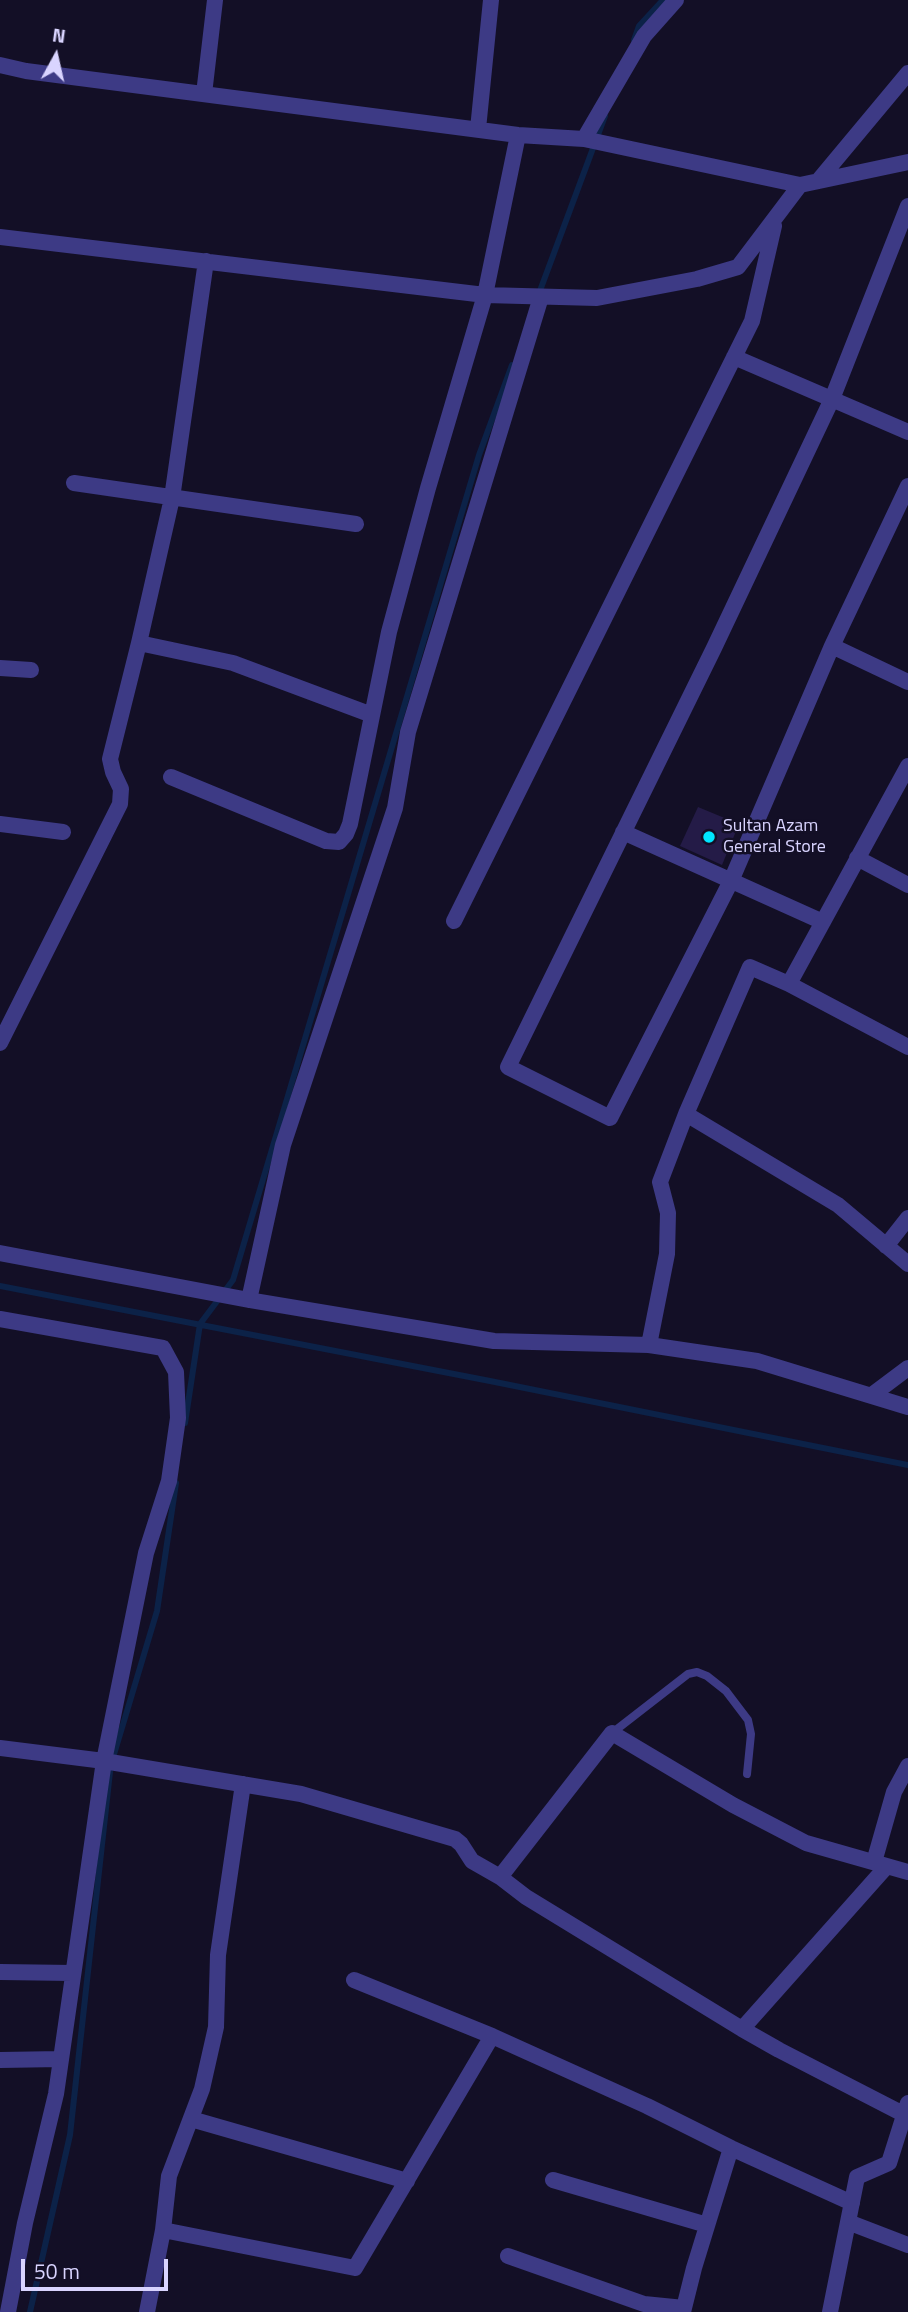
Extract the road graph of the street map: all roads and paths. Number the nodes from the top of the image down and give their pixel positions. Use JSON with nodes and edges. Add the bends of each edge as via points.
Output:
{"nodes":[{"id":1,"x":215,"y":0,"type":"edge"},
{"id":2,"x":491,"y":0,"type":"edge"},
{"id":3,"x":676,"y":0,"type":"edge"},
{"id":4,"x":0,"y":65,"type":"edge"},
{"id":5,"x":908,"y":73,"type":"edge"},
{"id":6,"x":204,"y":94,"type":"junction"},
{"id":7,"x":478,"y":130,"type":"junction"},
{"id":8,"x":517,"y":135,"type":"junction"},
{"id":9,"x":584,"y":139,"type":"junction"},
{"id":10,"x":908,"y":162,"type":"edge"},
{"id":11,"x":818,"y":181,"type":"junction"},
{"id":12,"x":800,"y":185,"type":"junction"},
{"id":13,"x":908,"y":206,"type":"edge"},
{"id":14,"x":775,"y":218,"type":"junction"},
{"id":15,"x":0,"y":236,"type":"edge"},
{"id":16,"x":206,"y":261,"type":"junction"},
{"id":17,"x":485,"y":295,"type":"junction"},
{"id":18,"x":541,"y":297,"type":"junction"},
{"id":19,"x":734,"y":357,"type":"junction"},
{"id":20,"x":832,"y":399,"type":"junction"},
{"id":21,"x":908,"y":432,"type":"edge"},
{"id":22,"x":74,"y":483,"type":"dead end"},
{"id":23,"x":908,"y":486,"type":"edge"},
{"id":24,"x":172,"y":498,"type":"junction"},
{"id":25,"x":356,"y":524,"type":"dead end"},
{"id":26,"x":139,"y":643,"type":"junction"},
{"id":27,"x":832,"y":646,"type":"junction"},
{"id":28,"x":0,"y":667,"type":"edge"},
{"id":29,"x":31,"y":670,"type":"dead end"},
{"id":30,"x":908,"y":682,"type":"edge"},
{"id":31,"x":372,"y":715,"type":"junction"},
{"id":32,"x":908,"y":766,"type":"edge"},
{"id":33,"x":171,"y":777,"type":"dead end"},
{"id":34,"x":0,"y":824,"type":"edge"},
{"id":35,"x":63,"y":832,"type":"dead end"},
{"id":36,"x":623,"y":832,"type":"junction"},
{"id":37,"x":857,"y":858,"type":"junction"},
{"id":38,"x":732,"y":881,"type":"junction"},
{"id":39,"x":908,"y":885,"type":"edge"},
{"id":40,"x":454,"y":921,"type":"dead end"},
{"id":41,"x":822,"y":922,"type":"junction"},
{"id":42,"x":789,"y":984,"type":"junction"},
{"id":43,"x":0,"y":1043,"type":"edge"},
{"id":44,"x":908,"y":1047,"type":"edge"},
{"id":45,"x":686,"y":1114,"type":"junction"},
{"id":46,"x":908,"y":1217,"type":"edge"},
{"id":47,"x":886,"y":1246,"type":"junction"},
{"id":48,"x":0,"y":1253,"type":"edge"},
{"id":49,"x":908,"y":1264,"type":"edge"},
{"id":50,"x":249,"y":1300,"type":"junction"},
{"id":51,"x":0,"y":1319,"type":"edge"},
{"id":52,"x":649,"y":1345,"type":"junction"},
{"id":53,"x":908,"y":1368,"type":"edge"},
{"id":54,"x":872,"y":1395,"type":"junction"},
{"id":55,"x":908,"y":1407,"type":"edge"},
{"id":56,"x":612,"y":1733,"type":"junction"},
{"id":57,"x":0,"y":1748,"type":"edge"},
{"id":58,"x":104,"y":1760,"type":"junction"},
{"id":59,"x":908,"y":1766,"type":"edge"},
{"id":60,"x":747,"y":1774,"type":"dead end"},
{"id":61,"x":243,"y":1784,"type":"junction"},
{"id":62,"x":880,"y":1864,"type":"junction"},
{"id":63,"x":908,"y":1872,"type":"edge"},
{"id":64,"x":500,"y":1877,"type":"junction"},
{"id":65,"x":0,"y":1972,"type":"edge"},
{"id":66,"x":73,"y":1973,"type":"junction"},
{"id":67,"x":354,"y":1980,"type":"dead end"},
{"id":68,"x":742,"y":2029,"type":"junction"},
{"id":69,"x":492,"y":2036,"type":"junction"},
{"id":70,"x":61,"y":2059,"type":"junction"},
{"id":71,"x":0,"y":2060,"type":"edge"},
{"id":72,"x":907,"y":2109,"type":"edge"},
{"id":73,"x":191,"y":2119,"type":"junction"},
{"id":74,"x":731,"y":2148,"type":"junction"},
{"id":75,"x":553,"y":2180,"type":"dead end"},
{"id":76,"x":407,"y":2181,"type":"junction"},
{"id":77,"x":852,"y":2203,"type":"junction"},
{"id":78,"x":848,"y":2222,"type":"junction"},
{"id":79,"x":707,"y":2225,"type":"junction"},
{"id":80,"x":163,"y":2230,"type":"junction"},
{"id":81,"x":908,"y":2245,"type":"edge"},
{"id":82,"x":508,"y":2256,"type":"dead end"},
{"id":83,"x":684,"y":2310,"type":"edge"},
{"id":84,"x":8,"y":2312,"type":"edge"},
{"id":85,"x":148,"y":2312,"type":"edge"},
{"id":86,"x":830,"y":2312,"type":"edge"}],
"edges":[{"from":1,"to":6,"type":"street"},
{"from":2,"to":7,"type":"street"},
{"from":3,"to":9,"type":"street","via":[[644,36]]},
{"from":4,"to":6,"type":"street"},
{"from":5,"to":11,"type":"street"},
{"from":6,"to":7,"type":"street"},
{"from":7,"to":8,"type":"street"},
{"from":8,"to":9,"type":"street"},
{"from":8,"to":17,"type":"street"},
{"from":9,"to":12,"type":"street"},
{"from":10,"to":11,"type":"street"},
{"from":11,"to":12,"type":"street"},
{"from":12,"to":14,"type":"street"},
{"from":13,"to":20,"type":"street"},
{"from":14,"to":18,"type":"street","via":[[738,267],[597,298]]},
{"from":14,"to":19,"type":"street","via":[[752,321]]},
{"from":15,"to":16,"type":"street"},
{"from":16,"to":17,"type":"street"},
{"from":16,"to":24,"type":"street"},
{"from":17,"to":18,"type":"street"},
{"from":17,"to":31,"type":"street","via":[[389,632]]},
{"from":18,"to":50,"type":"street","via":[[408,732],[395,808],[283,1145]]},
{"from":19,"to":20,"type":"street"},
{"from":19,"to":40,"type":"street"},
{"from":20,"to":21,"type":"street"},
{"from":20,"to":36,"type":"street"},
{"from":22,"to":24,"type":"street"},
{"from":23,"to":27,"type":"street"},
{"from":24,"to":25,"type":"street"},
{"from":24,"to":26,"type":"street"},
{"from":26,"to":31,"type":"street","via":[[233,663]]},
{"from":26,"to":43,"type":"street","via":[[110,759],[121,789],[120,804]]},
{"from":27,"to":30,"type":"street"},
{"from":27,"to":38,"type":"street"},
{"from":28,"to":29,"type":"street"},
{"from":31,"to":33,"type":"street","via":[[350,824],[339,842],[306,834]]},
{"from":32,"to":37,"type":"street"},
{"from":34,"to":35,"type":"street"},
{"from":36,"to":38,"type":"street"},
{"from":36,"to":38,"type":"street","via":[[508,1067],[610,1118]]},
{"from":37,"to":39,"type":"street"},
{"from":37,"to":41,"type":"street"},
{"from":38,"to":41,"type":"street"},
{"from":41,"to":42,"type":"street"},
{"from":42,"to":44,"type":"street"},
{"from":42,"to":45,"type":"street","via":[[750,967]]},
{"from":45,"to":47,"type":"street","via":[[838,1205]]},
{"from":45,"to":52,"type":"street","via":[[660,1182],[668,1213],[667,1254]]},
{"from":46,"to":47,"type":"street"},
{"from":47,"to":49,"type":"street"},
{"from":48,"to":50,"type":"street"},
{"from":50,"to":52,"type":"street","via":[[494,1342]]},
{"from":51,"to":58,"type":"street","via":[[163,1348],[176,1372],[178,1418],[169,1481],[146,1553]]},
{"from":52,"to":54,"type":"street","via":[[757,1361]]},
{"from":53,"to":54,"type":"street"},
{"from":54,"to":55,"type":"street"},
{"from":56,"to":60,"type":"lane","via":[[688,1674],[698,1672],[726,1691],[748,1720]]},
{"from":56,"to":62,"type":"street","via":[[806,1843]]},
{"from":56,"to":64,"type":"street"},
{"from":57,"to":58,"type":"street"},
{"from":58,"to":61,"type":"street"},
{"from":58,"to":66,"type":"street"},
{"from":59,"to":62,"type":"street","via":[[894,1792]]},
{"from":61,"to":64,"type":"street","via":[[301,1794],[455,1839],[472,1861]]},
{"from":61,"to":73,"type":"street","via":[[218,1955],[216,2027]]},
{"from":62,"to":63,"type":"street"},
{"from":62,"to":68,"type":"street"},
{"from":64,"to":68,"type":"street"},
{"from":65,"to":66,"type":"street"},
{"from":66,"to":70,"type":"street"},
{"from":67,"to":69,"type":"street"},
{"from":68,"to":72,"type":"street"},
{"from":69,"to":74,"type":"street"},
{"from":69,"to":76,"type":"street"},
{"from":70,"to":71,"type":"street"},
{"from":70,"to":84,"type":"street"},
{"from":72,"to":77,"type":"street","via":[[889,2163],[858,2177]]},
{"from":73,"to":76,"type":"street"},
{"from":73,"to":80,"type":"street","via":[[169,2176]]},
{"from":74,"to":77,"type":"street"},
{"from":74,"to":79,"type":"street"},
{"from":75,"to":79,"type":"street"},
{"from":76,"to":80,"type":"street","via":[[355,2268]]},
{"from":77,"to":78,"type":"street"},
{"from":78,"to":81,"type":"street"},
{"from":78,"to":86,"type":"street"},
{"from":79,"to":83,"type":"street"},
{"from":80,"to":85,"type":"street"},
{"from":82,"to":83,"type":"street","via":[[644,2304]]}]}
